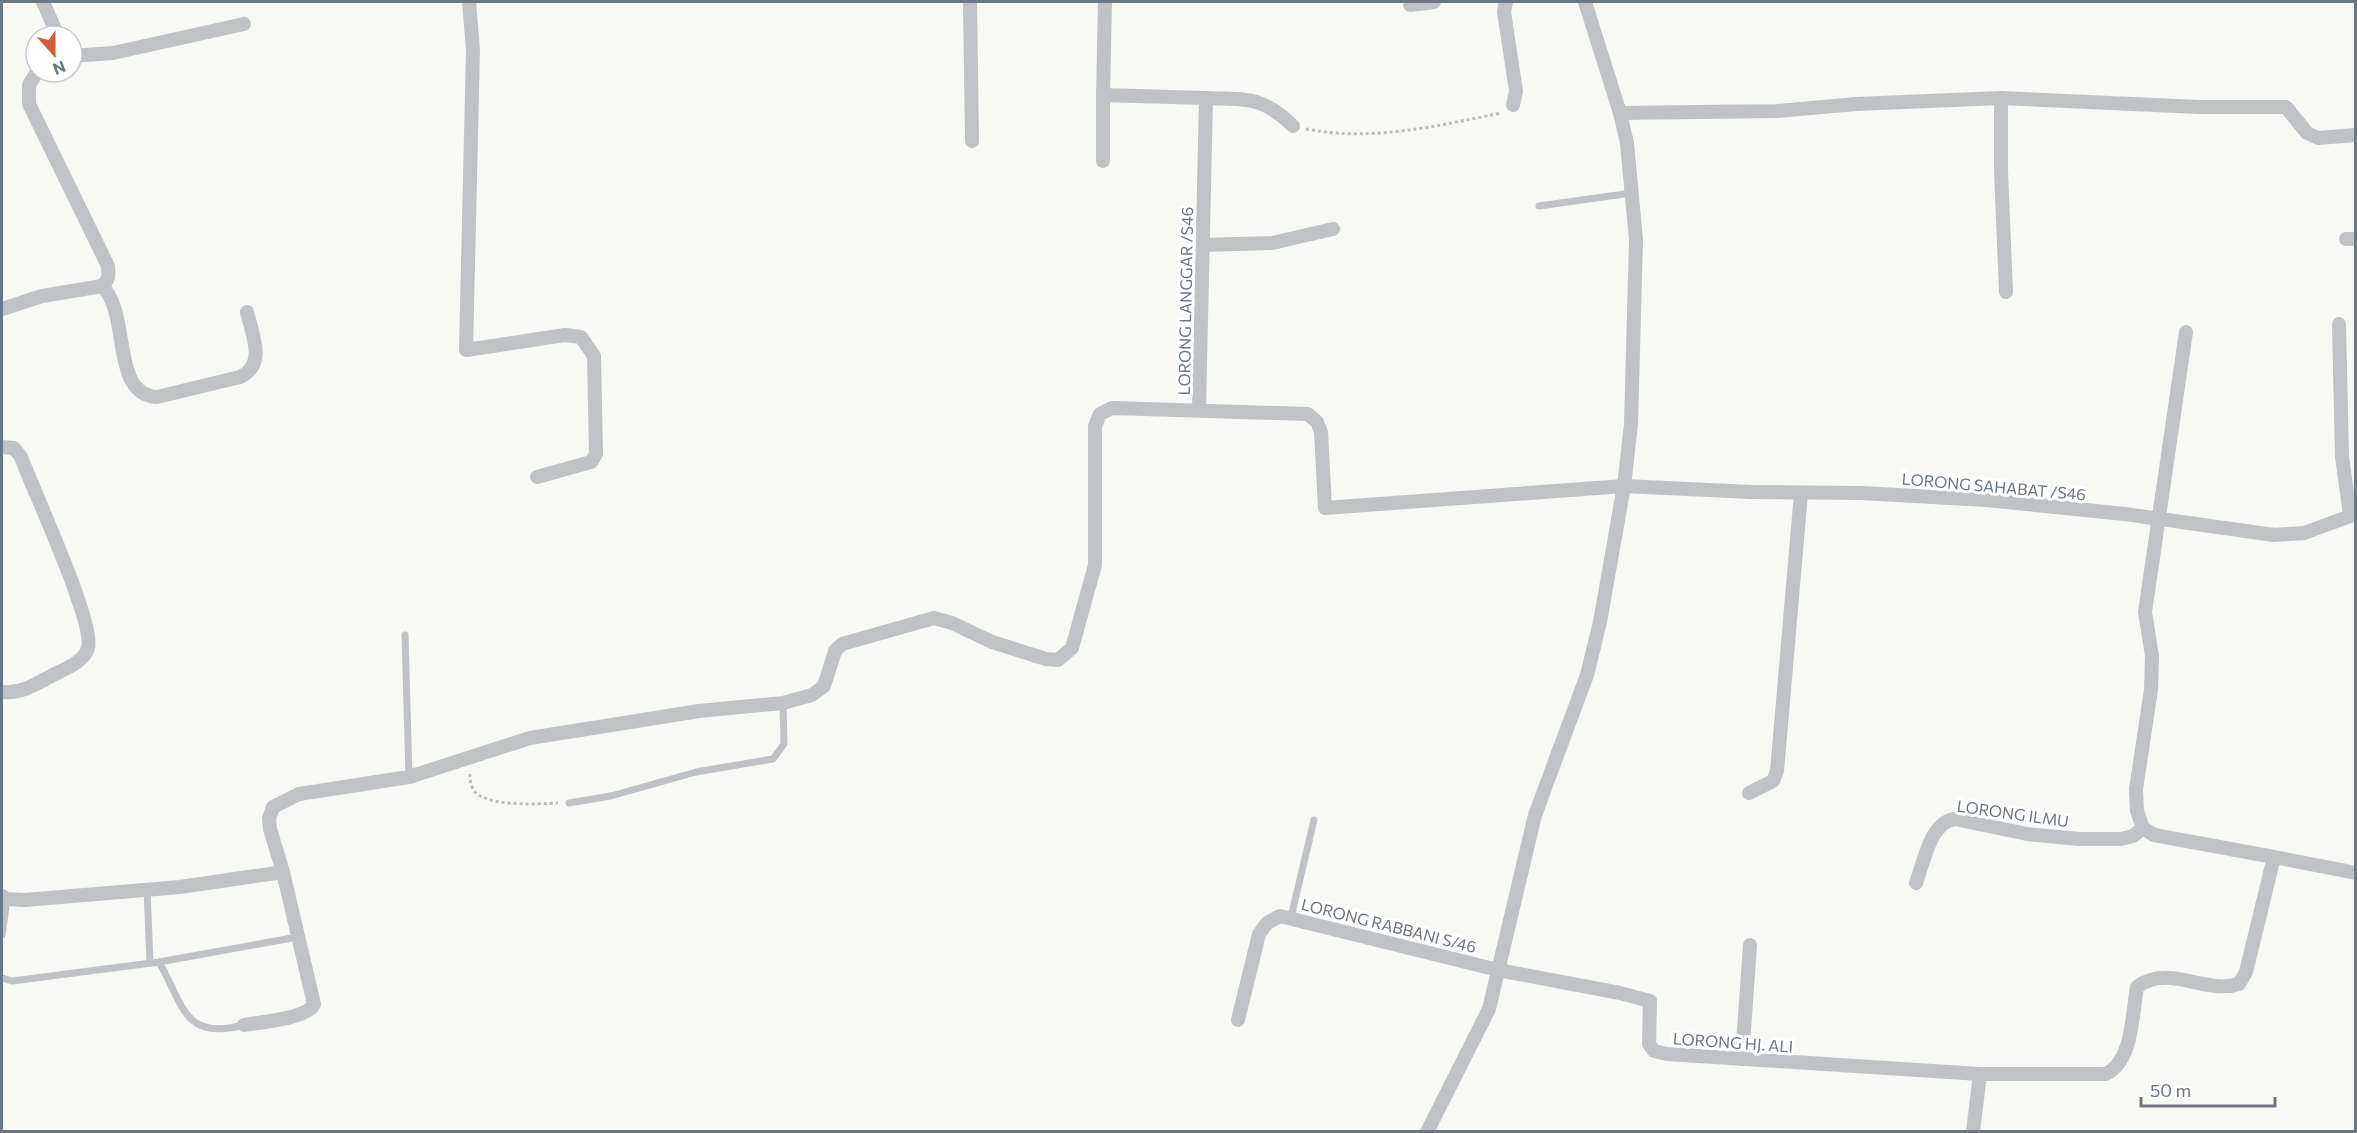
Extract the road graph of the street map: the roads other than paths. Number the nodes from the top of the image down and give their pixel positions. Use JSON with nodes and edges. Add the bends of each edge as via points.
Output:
{"nodes":[{"id":1,"x":43,"y":2,"type":"edge"},
{"id":2,"x":469,"y":2,"type":"edge"},
{"id":3,"x":970,"y":2,"type":"edge"},
{"id":4,"x":1105,"y":2,"type":"edge"},
{"id":5,"x":1434,"y":2,"type":"edge"},
{"id":6,"x":1506,"y":2,"type":"edge"},
{"id":7,"x":1585,"y":2,"type":"edge"},
{"id":8,"x":1410,"y":5,"type":"dead end"},
{"id":9,"x":53,"y":24,"type":"edge"},
{"id":10,"x":244,"y":24,"type":"dead end"},
{"id":11,"x":84,"y":55,"type":"edge"},
{"id":12,"x":29,"y":84,"type":"edge"},
{"id":13,"x":1103,"y":95,"type":"junction"},
{"id":14,"x":1206,"y":98,"type":"junction"},
{"id":15,"x":2001,"y":98,"type":"junction"},
{"id":16,"x":1513,"y":105,"type":"road end"},
{"id":17,"x":1620,"y":113,"type":"junction"},
{"id":18,"x":1293,"y":126,"type":"road end"},
{"id":19,"x":2355,"y":135,"type":"edge"},
{"id":20,"x":972,"y":141,"type":"dead end"},
{"id":21,"x":1103,"y":161,"type":"dead end"},
{"id":22,"x":1632,"y":193,"type":"junction"},
{"id":23,"x":1539,"y":206,"type":"dead end"},
{"id":24,"x":1333,"y":229,"type":"dead end"},
{"id":25,"x":1203,"y":245,"type":"junction"},
{"id":26,"x":102,"y":286,"type":"junction"},
{"id":27,"x":2006,"y":292,"type":"dead end"},
{"id":28,"x":2,"y":309,"type":"edge"},
{"id":29,"x":247,"y":312,"type":"dead end"},
{"id":30,"x":2339,"y":324,"type":"dead end"},
{"id":31,"x":2186,"y":332,"type":"dead end"},
{"id":32,"x":1199,"y":409,"type":"junction"},
{"id":33,"x":2,"y":447,"type":"edge"},
{"id":34,"x":537,"y":477,"type":"dead end"},
{"id":35,"x":1624,"y":486,"type":"junction"},
{"id":36,"x":1801,"y":493,"type":"junction"},
{"id":37,"x":2353,"y":514,"type":"edge"},
{"id":38,"x":2157,"y":519,"type":"junction"},
{"id":39,"x":405,"y":635,"type":"dead end"},
{"id":40,"x":2,"y":692,"type":"edge"},
{"id":41,"x":783,"y":703,"type":"junction"},
{"id":42,"x":409,"y":777,"type":"junction"},
{"id":43,"x":1749,"y":793,"type":"dead end"},
{"id":44,"x":569,"y":803,"type":"road end"},
{"id":45,"x":1314,"y":820,"type":"dead end"},
{"id":46,"x":2143,"y":828,"type":"junction"},
{"id":47,"x":2274,"y":857,"type":"junction"},
{"id":48,"x":283,"y":872,"type":"junction"},
{"id":49,"x":2355,"y":873,"type":"edge"},
{"id":50,"x":1916,"y":883,"type":"dead end"},
{"id":51,"x":147,"y":889,"type":"junction"},
{"id":52,"x":4,"y":898,"type":"edge"},
{"id":53,"x":1291,"y":917,"type":"junction"},
{"id":54,"x":2,"y":935,"type":"edge"},
{"id":55,"x":299,"y":937,"type":"junction"},
{"id":56,"x":1750,"y":945,"type":"dead end"},
{"id":57,"x":159,"y":962,"type":"junction"},
{"id":58,"x":150,"y":963,"type":"junction"},
{"id":59,"x":1498,"y":970,"type":"junction"},
{"id":60,"x":2,"y":978,"type":"edge"},
{"id":61,"x":1238,"y":1020,"type":"dead end"},
{"id":62,"x":244,"y":1025,"type":"joint"},
{"id":63,"x":1742,"y":1059,"type":"junction"},
{"id":64,"x":1980,"y":1074,"type":"junction"},
{"id":65,"x":1427,"y":1131,"type":"edge"},
{"id":66,"x":1973,"y":1131,"type":"edge"}],
"edges":[{"from":1,"to":9,"type":"street"},
{"from":2,"to":34,"type":"street","via":[[473,50],[466,350],[565,335],[581,337],[594,356],[596,454],[591,462]]},
{"from":3,"to":20,"type":"street"},
{"from":4,"to":13,"type":"street"},
{"from":5,"to":8,"type":"street"},
{"from":6,"to":16,"type":"street","via":[[1504,12],[1516,91]]},
{"from":7,"to":17,"type":"street"},
{"from":10,"to":11,"type":"street"},
{"from":12,"to":26,"type":"street","via":[[29,104],[108,266],[108,281]]},
{"from":13,"to":14,"type":"street"},
{"from":13,"to":21,"type":"street"},
{"from":14,"to":18,"type":"street","via":[[1255,100],[1269,105]]},
{"from":14,"to":25,"type":"street","name":"LORONG LANGGAR /S46"},
{"from":15,"to":17,"type":"street","via":[[1777,111]]},
{"from":15,"to":19,"type":"street","via":[[2286,107],[2307,133],[2318,138]]},
{"from":15,"to":27,"type":"street"},
{"from":17,"to":22,"type":"street"},
{"from":22,"to":23,"type":"lane"},
{"from":22,"to":35,"type":"street","via":[[1636,250],[1632,424]]},
{"from":24,"to":25,"type":"street","via":[[1272,243]]},
{"from":25,"to":32,"type":"street","name":"LORONG LANGGAR /S46"},
{"from":26,"to":28,"type":"street","via":[[42,296]]},
{"from":26,"to":29,"type":"street","via":[[116,307],[129,380],[149,397],[240,377],[250,371],[257,358]]},
{"from":30,"to":37,"type":"street","via":[[2342,457]]},
{"from":31,"to":38,"type":"street"},
{"from":32,"to":35,"type":"street","name":"LORONG LANGGAR /S46","via":[[1308,414],[1321,432],[1324,508]]},
{"from":32,"to":41,"type":"street","via":[[1112,408],[1096,420],[1095,565],[1067,655],[1058,660],[1046,659],[992,642],[952,623],[922,619],[842,644],[835,651],[821,690]]},
{"from":33,"to":40,"type":"street","via":[[14,448],[21,457],[75,589],[90,637],[88,650],[79,661],[30,688]]},
{"from":35,"to":36,"type":"street","name":"LORONG SAHABAT /S46"},
{"from":35,"to":59,"type":"street","via":[[1587,675],[1535,815]]},
{"from":36,"to":38,"type":"street","name":"LORONG SAHABAT /S46","via":[[1986,500]]},
{"from":36,"to":43,"type":"street","via":[[1777,771],[1773,781]]},
{"from":37,"to":38,"type":"street","name":"LORONG SAHABAT /S46","via":[[2304,532],[2274,535]]},
{"from":38,"to":46,"type":"street","via":[[2145,612],[2152,656],[2151,690],[2136,789]]},
{"from":39,"to":42,"type":"lane"},
{"from":41,"to":42,"type":"street","via":[[699,711],[530,738]]},
{"from":41,"to":44,"type":"lane","via":[[784,744],[773,759],[696,772],[611,796]]},
{"from":42,"to":48,"type":"street","via":[[299,794],[273,807],[270,829]]},
{"from":45,"to":53,"type":"lane"},
{"from":46,"to":47,"type":"street","via":[[2154,835]]},
{"from":46,"to":50,"type":"street","name":"LORONG ILMU","via":[[2121,839],[2079,839],[1947,820],[1937,827]]},
{"from":47,"to":49,"type":"street"},
{"from":47,"to":64,"type":"street","name":"LORONG HJ. ALI","via":[[2246,972],[2239,984],[2229,987],[2163,977],[2146,980],[2137,987],[2124,1057],[2117,1069],[2106,1074]]},
{"from":48,"to":51,"type":"street"},
{"from":48,"to":55,"type":"street"},
{"from":51,"to":52,"type":"street"},
{"from":51,"to":58,"type":"lane"},
{"from":52,"to":54,"type":"lane"},
{"from":53,"to":59,"type":"street","name":"LORONG RABBANI S/46"},
{"from":53,"to":61,"type":"street","name":"LORONG RABBANI S/46","via":[[1280,916],[1266,924],[1259,934]]},
{"from":55,"to":57,"type":"lane"},
{"from":55,"to":62,"type":"street","via":[[314,999],[312,1009]]},
{"from":56,"to":63,"type":"street"},
{"from":57,"to":58,"type":"lane"},
{"from":57,"to":62,"type":"lane","via":[[181,1006],[196,1025],[224,1030]]},
{"from":58,"to":60,"type":"lane","via":[[12,981]]},
{"from":59,"to":63,"type":"street","name":"LORONG HJ. ALI","via":[[1650,1001],[1649,1044],[1654,1051]]},
{"from":59,"to":65,"type":"street","via":[[1489,1009]]},
{"from":63,"to":64,"type":"street","name":"LORONG HJ. ALI"},
{"from":64,"to":66,"type":"street"}]}
